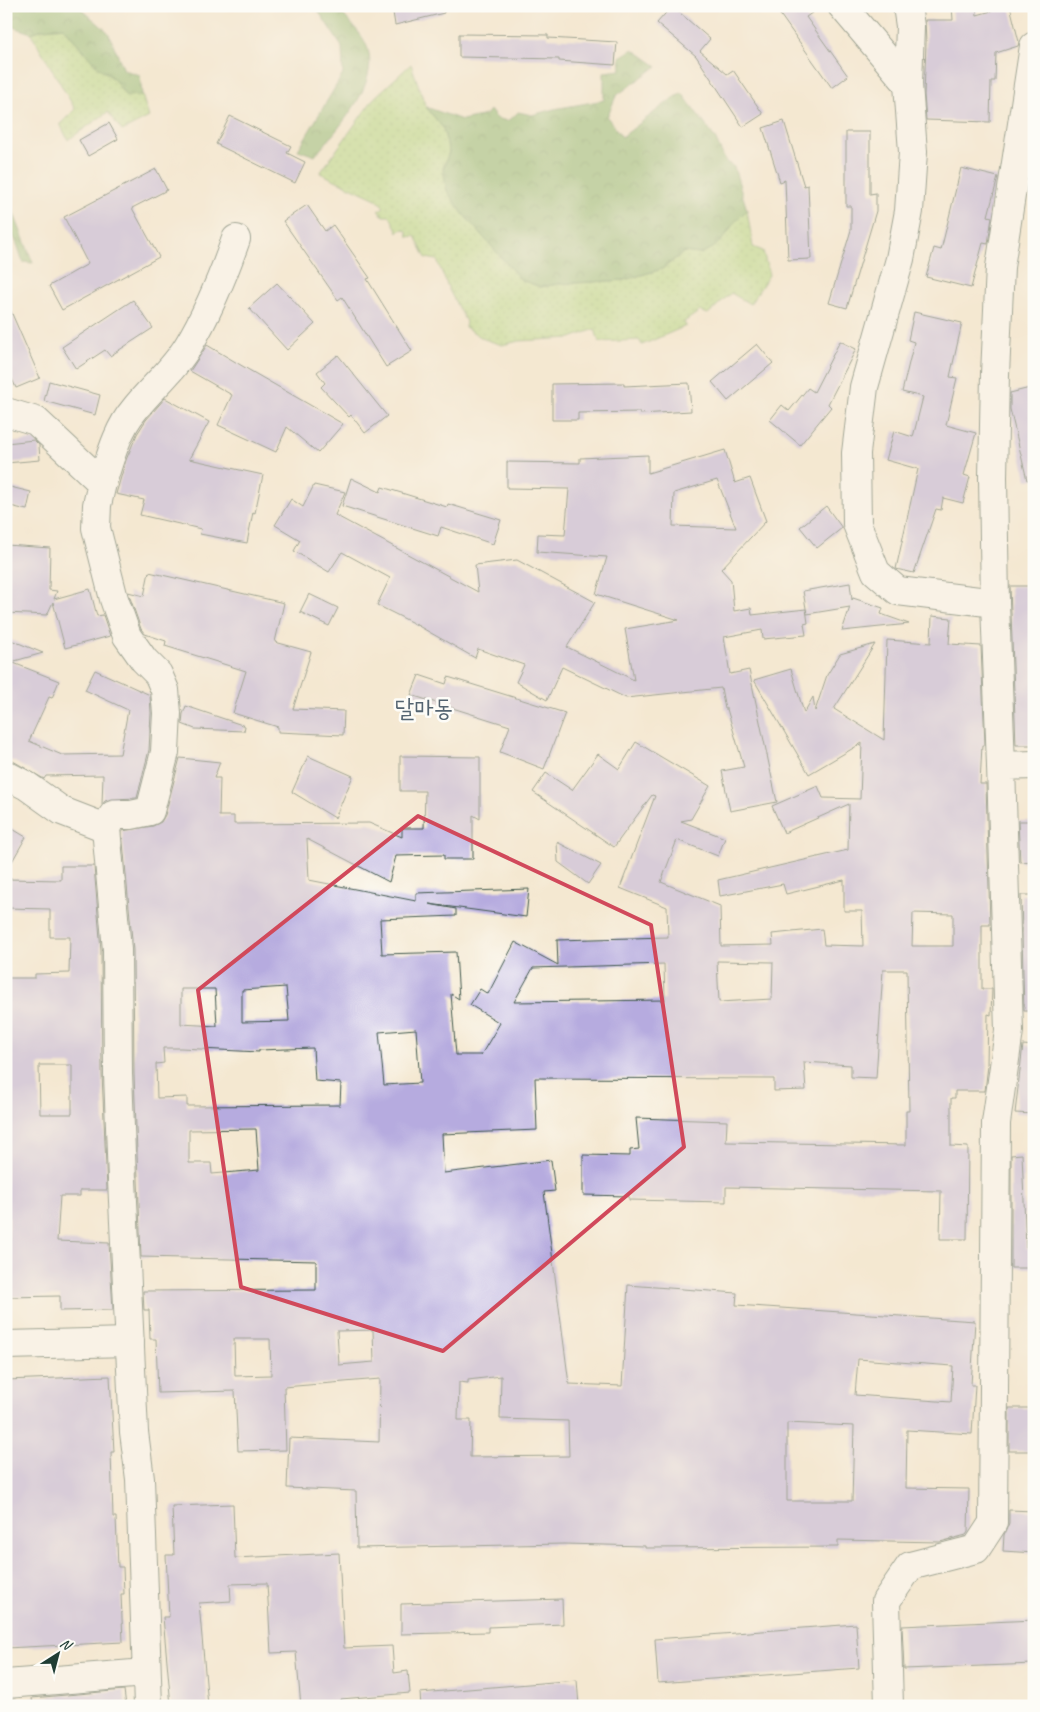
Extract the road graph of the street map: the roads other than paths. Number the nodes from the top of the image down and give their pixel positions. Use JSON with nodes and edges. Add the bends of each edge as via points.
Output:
{"nodes":[{"id":1,"x":842,"y":6,"type":"edge"},
{"id":2,"x":907,"y":6,"type":"edge"},
{"id":3,"x":1034,"y":46,"type":"edge"},
{"id":4,"x":908,"y":84,"type":"junction"},
{"id":5,"x":236,"y":239,"type":"dead end"},
{"id":6,"x":6,"y":412,"type":"edge"},
{"id":7,"x":102,"y":483,"type":"junction"},
{"id":8,"x":995,"y":603,"type":"junction"},
{"id":9,"x":1034,"y":765,"type":"edge"},
{"id":10,"x":1000,"y":766,"type":"junction"},
{"id":11,"x":6,"y":775,"type":"edge"},
{"id":12,"x":106,"y":828,"type":"junction"},
{"id":13,"x":130,"y":1342,"type":"junction"},
{"id":14,"x":6,"y":1345,"type":"edge"},
{"id":15,"x":146,"y":1673,"type":"junction"},
{"id":16,"x":6,"y":1684,"type":"edge"},
{"id":17,"x":148,"y":1706,"type":"edge"},
{"id":18,"x":889,"y":1706,"type":"edge"}],
"edges":[{"from":1,"to":4,"type":"street"},
{"from":2,"to":4,"type":"street","via":[[910,26]]},
{"from":3,"to":8,"type":"street","via":[[1000,267],[992,477]]},
{"from":4,"to":8,"type":"street","via":[[912,152],[909,211],[900,260],[864,388],[856,453],[857,524],[876,572],[898,591]]},
{"from":5,"to":7,"type":"street","via":[[219,286],[188,347],[133,411],[119,435]]},
{"from":6,"to":7,"type":"street","via":[[36,421]]},
{"from":7,"to":12,"type":"street","via":[[96,528],[114,599],[127,636],[162,682],[167,714],[165,752],[150,810],[113,815]]},
{"from":8,"to":10,"type":"street"},
{"from":9,"to":10,"type":"street"},
{"from":10,"to":18,"type":"street","via":[[1009,1031],[996,1123],[993,1523],[976,1549],[910,1566],[886,1602]]},
{"from":11,"to":12,"type":"street","via":[[62,811]]},
{"from":12,"to":13,"type":"street","via":[[117,950],[118,1074]]},
{"from":13,"to":14,"type":"street"},
{"from":13,"to":15,"type":"street","via":[[134,1432],[140,1479]]},
{"from":15,"to":16,"type":"street"},
{"from":15,"to":17,"type":"street"}]}
